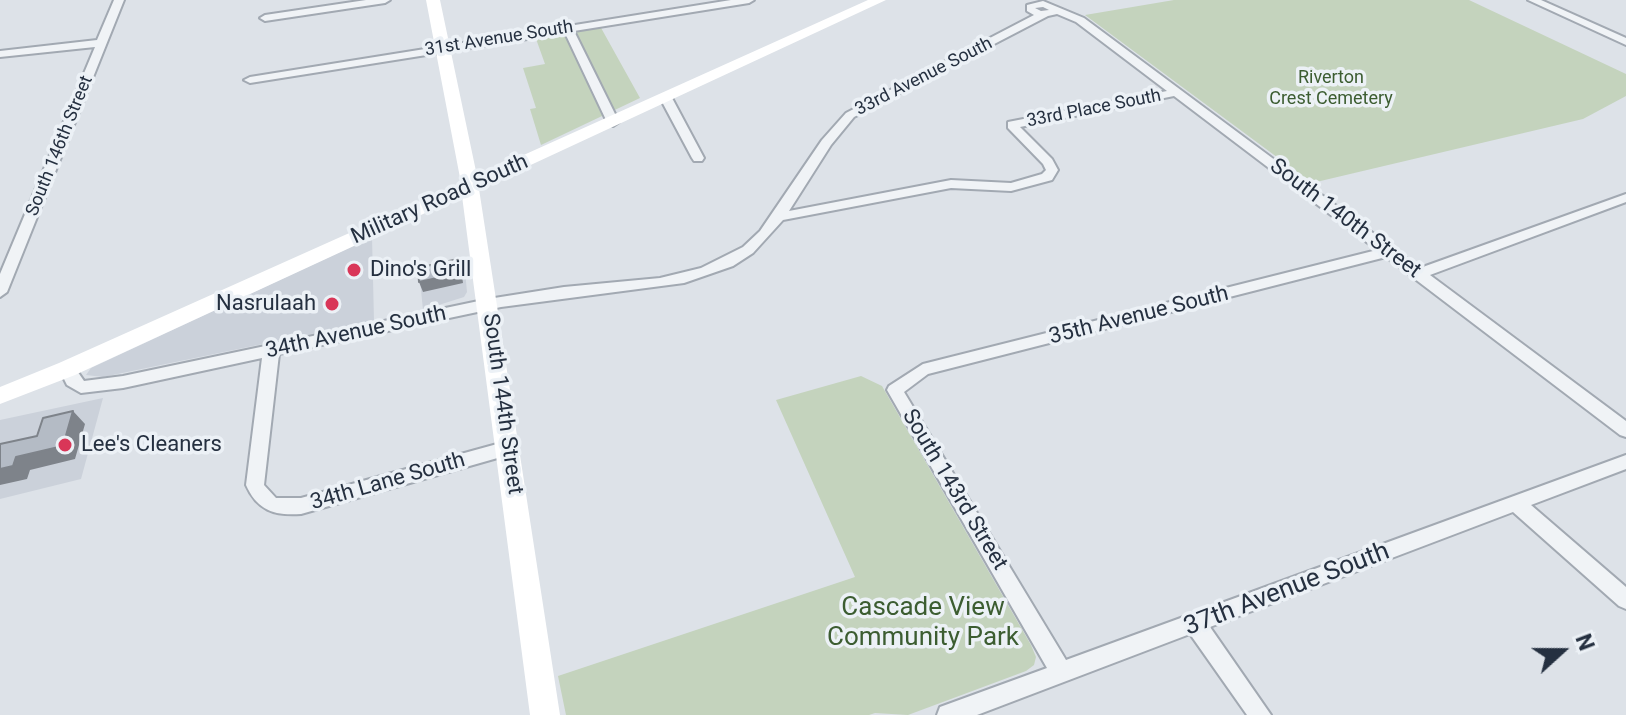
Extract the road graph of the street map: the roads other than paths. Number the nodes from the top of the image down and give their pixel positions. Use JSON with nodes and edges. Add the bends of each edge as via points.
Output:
{"nodes":[{"id":1,"x":119,"y":0,"type":"edge"},
{"id":2,"x":385,"y":0,"type":"edge"},
{"id":3,"x":433,"y":0,"type":"edge"},
{"id":4,"x":749,"y":0,"type":"edge"},
{"id":5,"x":879,"y":0,"type":"edge"},
{"id":6,"x":1533,"y":0,"type":"edge"},
{"id":7,"x":1030,"y":4,"type":"edge"},
{"id":8,"x":1053,"y":12,"type":"junction"},
{"id":9,"x":265,"y":18,"type":"dead end"},
{"id":10,"x":1023,"y":26,"type":"junction"},
{"id":11,"x":568,"y":28,"type":"junction"},
{"id":12,"x":1626,"y":42,"type":"edge"},
{"id":13,"x":102,"y":43,"type":"junction"},
{"id":14,"x":443,"y":48,"type":"junction"},
{"id":15,"x":0,"y":54,"type":"edge"},
{"id":16,"x":250,"y":80,"type":"dead end"},
{"id":17,"x":1175,"y":93,"type":"junction"},
{"id":18,"x":666,"y":98,"type":"junction"},
{"id":19,"x":613,"y":122,"type":"junction"},
{"id":20,"x":698,"y":158,"type":"dead end"},
{"id":21,"x":470,"y":186,"type":"junction"},
{"id":22,"x":1626,"y":198,"type":"edge"},
{"id":23,"x":779,"y":217,"type":"junction"},
{"id":24,"x":18,"y":249,"type":"junction"},
{"id":25,"x":0,"y":252,"type":"edge"},
{"id":26,"x":1387,"y":252,"type":"junction"},
{"id":27,"x":1418,"y":274,"type":"junction"},
{"id":28,"x":0,"y":292,"type":"edge"},
{"id":29,"x":488,"y":304,"type":"junction"},
{"id":30,"x":271,"y":351,"type":"junction"},
{"id":31,"x":67,"y":369,"type":"junction"},
{"id":32,"x":895,"y":390,"type":"joint"},
{"id":33,"x":0,"y":396,"type":"edge"},
{"id":34,"x":1626,"y":430,"type":"edge"},
{"id":35,"x":508,"y":448,"type":"junction"},
{"id":36,"x":1626,"y":462,"type":"edge"},
{"id":37,"x":1516,"y":503,"type":"junction"},
{"id":38,"x":1626,"y":600,"type":"edge"},
{"id":39,"x":1196,"y":625,"type":"junction"},
{"id":40,"x":1062,"y":673,"type":"junction"},
{"id":41,"x":545,"y":715,"type":"edge"},
{"id":42,"x":948,"y":715,"type":"edge"},
{"id":43,"x":1260,"y":715,"type":"edge"}],
"edges":[{"from":1,"to":13,"type":"street","name":"South 146th Street"},
{"from":2,"to":9,"type":"street"},
{"from":3,"to":14,"type":"street","name":"South 144th Street"},
{"from":4,"to":11,"type":"street","name":"31st Avenue South"},
{"from":5,"to":18,"type":"street","name":"Military Road South"},
{"from":6,"to":12,"type":"street"},
{"from":7,"to":8,"type":"street","name":"South 140th Street"},
{"from":7,"to":10,"type":"street"},
{"from":8,"to":10,"type":"street","name":"33rd Avenue South"},
{"from":8,"to":17,"type":"street","name":"South 140th Street","via":[[1080,20]]},
{"from":10,"to":23,"type":"street","name":"33rd Avenue South","via":[[850,115],[831,134]]},
{"from":11,"to":14,"type":"street","name":"31st Avenue South"},
{"from":11,"to":19,"type":"street"},
{"from":13,"to":15,"type":"street"},
{"from":13,"to":24,"type":"street","name":"South 146th Street"},
{"from":14,"to":16,"type":"street","name":"31st Avenue South"},
{"from":14,"to":21,"type":"street","name":"South 144th Street"},
{"from":17,"to":23,"type":"street","name":"33rd Place South","via":[[1012,125],[1048,162],[1052,170],[1047,177],[1011,187],[951,184]]},
{"from":17,"to":26,"type":"street","name":"South 140th Street"},
{"from":18,"to":19,"type":"street","name":"Military Road South"},
{"from":18,"to":20,"type":"street"},
{"from":19,"to":21,"type":"street","name":"Military Road South"},
{"from":21,"to":29,"type":"street","name":"South 144th Street"},
{"from":21,"to":31,"type":"street","name":"Military Road South"},
{"from":22,"to":27,"type":"street"},
{"from":23,"to":29,"type":"street","name":"34th Avenue South","via":[[746,251],[700,273],[639,286]]},
{"from":24,"to":25,"type":"street"},
{"from":24,"to":28,"type":"street","name":"South 146th Street"},
{"from":26,"to":27,"type":"street","name":"South 140th Street"},
{"from":26,"to":32,"type":"street","name":"35th Avenue South","via":[[923,370]]},
{"from":27,"to":34,"type":"street","name":"South 140th Street"},
{"from":29,"to":30,"type":"street","name":"34th Avenue South"},
{"from":29,"to":35,"type":"street","name":"South 144th Street"},
{"from":30,"to":31,"type":"street","name":"34th Avenue South","via":[[95,386],[81,387]]},
{"from":30,"to":35,"type":"street","name":"34th Lane South","via":[[255,485],[267,503],[301,506]]},
{"from":31,"to":33,"type":"street","name":"Military Road South"},
{"from":32,"to":40,"type":"street","name":"South 143rd Street"},
{"from":35,"to":41,"type":"street","name":"South 144th Street"},
{"from":36,"to":37,"type":"street","name":"37th Avenue South"},
{"from":37,"to":38,"type":"street"},
{"from":37,"to":39,"type":"street","name":"37th Avenue South"},
{"from":39,"to":40,"type":"street","name":"37th Avenue South"},
{"from":39,"to":43,"type":"street"},
{"from":40,"to":42,"type":"street","name":"37th Avenue South"}]}
